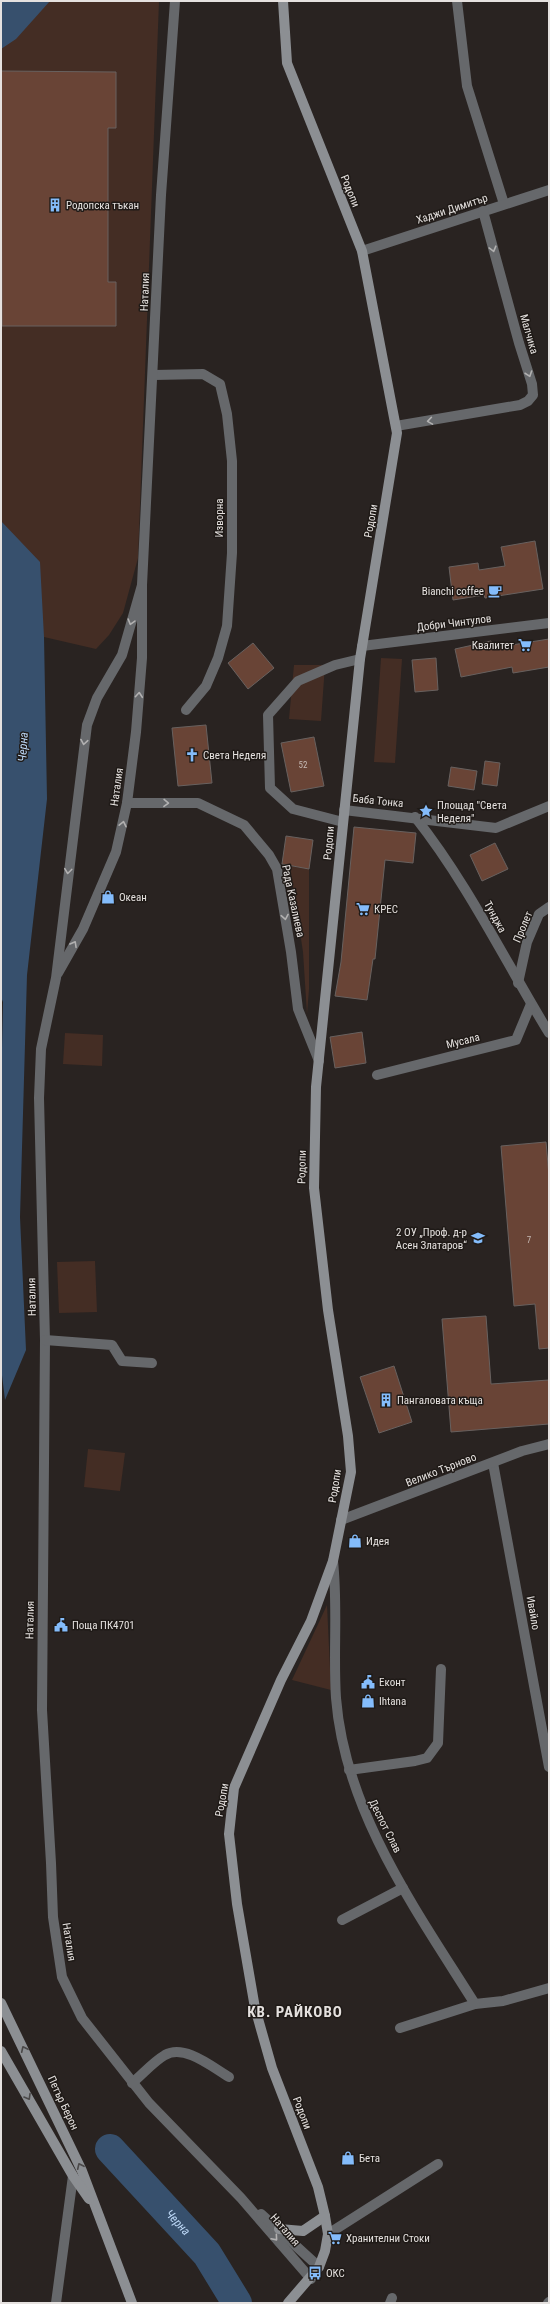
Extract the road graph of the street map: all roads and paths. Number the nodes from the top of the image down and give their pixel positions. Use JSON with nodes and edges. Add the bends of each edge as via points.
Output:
{"nodes":[{"id":1,"x":175,"y":1,"type":"edge"},
{"id":2,"x":283,"y":1,"type":"edge"},
{"id":3,"x":457,"y":1,"type":"edge"},
{"id":4,"x":549,"y":190,"type":"edge"},
{"id":5,"x":504,"y":204,"type":"junction"},
{"id":6,"x":483,"y":211,"type":"junction"},
{"id":7,"x":362,"y":251,"type":"junction"},
{"id":8,"x":154,"y":375,"type":"junction"},
{"id":9,"x":396,"y":426,"type":"junction"},
{"id":10,"x":142,"y":585,"type":"junction"},
{"id":11,"x":549,"y":623,"type":"edge"},
{"id":12,"x":362,"y":646,"type":"junction"},
{"id":13,"x":360,"y":659,"type":"junction"},
{"id":14,"x":186,"y":710,"type":"dead end"},
{"id":15,"x":127,"y":803,"type":"junction"},
{"id":16,"x":549,"y":806,"type":"edge"},
{"id":17,"x":344,"y":810,"type":"junction"},
{"id":18,"x":415,"y":817,"type":"junction"},
{"id":19,"x":343,"y":822,"type":"junction"},
{"id":20,"x":549,"y":907,"type":"edge"},
{"id":21,"x":56,"y":978,"type":"junction"},
{"id":22,"x":518,"y":983,"type":"junction"},
{"id":23,"x":531,"y":1004,"type":"junction"},
{"id":24,"x":549,"y":1033,"type":"edge"},
{"id":25,"x":319,"y":1061,"type":"junction"},
{"id":26,"x":377,"y":1074,"type":"dead end"},
{"id":27,"x":45,"y":1340,"type":"junction"},
{"id":28,"x":152,"y":1363,"type":"dead end"},
{"id":29,"x":549,"y":1444,"type":"edge"},
{"id":30,"x":494,"y":1463,"type":"junction"},
{"id":31,"x":341,"y":1520,"type":"junction"},
{"id":32,"x":333,"y":1561,"type":"junction"},
{"id":33,"x":441,"y":1669,"type":"dead end"},
{"id":34,"x":549,"y":1767,"type":"edge"},
{"id":35,"x":349,"y":1770,"type":"junction"},
{"id":36,"x":403,"y":1888,"type":"junction"},
{"id":37,"x":342,"y":1920,"type":"dead end"},
{"id":38,"x":549,"y":1988,"type":"edge"},
{"id":39,"x":1,"y":2003,"type":"edge"},
{"id":40,"x":475,"y":2004,"type":"junction"},
{"id":41,"x":400,"y":2028,"type":"dead end"},
{"id":42,"x":1,"y":2052,"type":"edge"},
{"id":43,"x":229,"y":2077,"type":"dead end"},
{"id":44,"x":132,"y":2083,"type":"junction"},
{"id":45,"x":438,"y":2164,"type":"dead end"},
{"id":46,"x":74,"y":2176,"type":"junction"},
{"id":47,"x":241,"y":2198,"type":"junction"},
{"id":48,"x":100,"y":2215,"type":"junction"},
{"id":49,"x":325,"y":2216,"type":"junction"},
{"id":50,"x":279,"y":2229,"type":"junction"},
{"id":51,"x":328,"y":2234,"type":"junction"},
{"id":52,"x":319,"y":2267,"type":"junction"},
{"id":53,"x":311,"y":2279,"type":"junction"},
{"id":54,"x":56,"y":2303,"type":"edge"},
{"id":55,"x":132,"y":2303,"type":"edge"},
{"id":56,"x":288,"y":2303,"type":"edge"}],
"edges":[{"from":1,"to":8,"type":"street","name":"Наталия","via":[[161,195]]},
{"from":2,"to":7,"type":"street","name":"Родопи","via":[[287,63]]},
{"from":3,"to":5,"type":"street","via":[[467,86]]},
{"from":4,"to":5,"type":"street","name":"Хаджи Димитър"},
{"from":5,"to":6,"type":"street","name":"Хаджи Димитър"},
{"from":6,"to":7,"type":"street","name":"Хаджи Димитър"},
{"from":6,"to":9,"type":"street","name":"Малчика","one_way":true,"via":[[533,395],[520,405]]},
{"from":7,"to":9,"type":"street","name":"Родопи"},
{"from":8,"to":10,"type":"street","name":"Наталия"},
{"from":8,"to":14,"type":"street","name":"Изворна","via":[[203,374],[220,384],[227,414],[232,461],[232,553],[227,626],[218,658],[206,686]]},
{"from":9,"to":12,"type":"street","name":"Родопи","via":[[392,466]]},
{"from":15,"to":10,"type":"street","name":"Наталия","one_way":true,"via":[[141,676]]},
{"from":10,"to":21,"type":"street","name":"Наталия","one_way":true,"via":[[122,655],[97,698],[87,725]]},
{"from":11,"to":12,"type":"street","name":"Добри Чинтулов"},
{"from":12,"to":13,"type":"street","name":"Родопи"},
{"from":13,"to":17,"type":"street","name":"Родопи"},
{"from":13,"to":19,"type":"street","via":[[334,665],[298,681],[268,715],[270,788],[293,809]]},
{"from":21,"to":15,"type":"street","name":"Наталия","one_way":true,"via":[[83,929],[111,866]]},
{"from":15,"to":25,"type":"street","name":"Рада Казалиева","one_way":true,"via":[[198,803],[244,825],[269,855],[277,868],[298,1009]]},
{"from":16,"to":18,"type":"street","name":"Баба Тонка","via":[[496,828]]},
{"from":17,"to":18,"type":"street","name":"Баба Тонка"},
{"from":17,"to":19,"type":"street","name":"Родопи"},
{"from":18,"to":22,"type":"street","name":"Тунджа","via":[[460,879]]},
{"from":19,"to":25,"type":"street","name":"Родопи"},
{"from":20,"to":22,"type":"street","name":"Пролет","via":[[538,914],[527,942]]},
{"from":21,"to":27,"type":"street","name":"Наталия","via":[[41,1049],[39,1098]]},
{"from":22,"to":23,"type":"street","name":"Тунджа"},
{"from":23,"to":24,"type":"street","name":"Тунджа"},
{"from":23,"to":26,"type":"street","name":"Мусала","via":[[516,1040]]},
{"from":25,"to":31,"type":"street","name":"Родопи","via":[[314,1188],[351,1472]]},
{"from":27,"to":28,"type":"street","via":[[112,1345],[122,1362]]},
{"from":27,"to":44,"type":"street","name":"Наталия","via":[[42,1710],[53,1917],[62,1976],[82,2018]]},
{"from":29,"to":30,"type":"street","name":"Велико Търново"},
{"from":30,"to":31,"type":"street","name":"Велико Търново"},
{"from":30,"to":34,"type":"street","name":"Ивайло"},
{"from":31,"to":32,"type":"street","name":"Родопи"},
{"from":32,"to":35,"type":"street","name":"Деспот Слав","via":[[336,1587],[336,1698]]},
{"from":32,"to":49,"type":"street","name":"Родопи","via":[[311,1621],[281,1680],[234,1788],[229,1834],[237,1904],[255,2008],[272,2068],[318,2187]]},
{"from":33,"to":35,"type":"street","via":[[438,1743],[427,1758],[415,1762]]},
{"from":35,"to":36,"type":"street","name":"Деспот Слав","via":[[362,1808]]},
{"from":36,"to":37,"type":"street"},
{"from":36,"to":40,"type":"street","name":"Деспот Слав"},
{"from":38,"to":40,"type":"street","via":[[503,2001]]},
{"from":48,"to":39,"type":"street","name":"Петър Берон","one_way":true,"via":[[82,2171]]},
{"from":40,"to":41,"type":"street"},
{"from":42,"to":46,"type":"street","name":"Петър Берон","one_way":true},
{"from":43,"to":44,"type":"street","via":[[187,2053],[175,2051],[165,2055]]},
{"from":44,"to":47,"type":"street","name":"Наталия"},
{"from":45,"to":51,"type":"street"},
{"from":46,"to":48,"type":"street","name":"Петър Берон"},
{"from":46,"to":54,"type":"street"},
{"from":47,"to":50,"type":"street","name":"Наталия"},
{"from":47,"to":53,"type":"street","name":"Наталия","one_way":true},
{"from":48,"to":55,"type":"street","name":"Петър Берон"},
{"from":49,"to":50,"type":"street","via":[[303,2231]]},
{"from":49,"to":51,"type":"street","name":"Родопи"},
{"from":50,"to":52,"type":"street","name":"Наталия"},
{"from":51,"to":52,"type":"street","name":"Родопи"},
{"from":52,"to":53,"type":"street","name":"Родопи"},
{"from":53,"to":56,"type":"street","name":"Родопи"}]}
